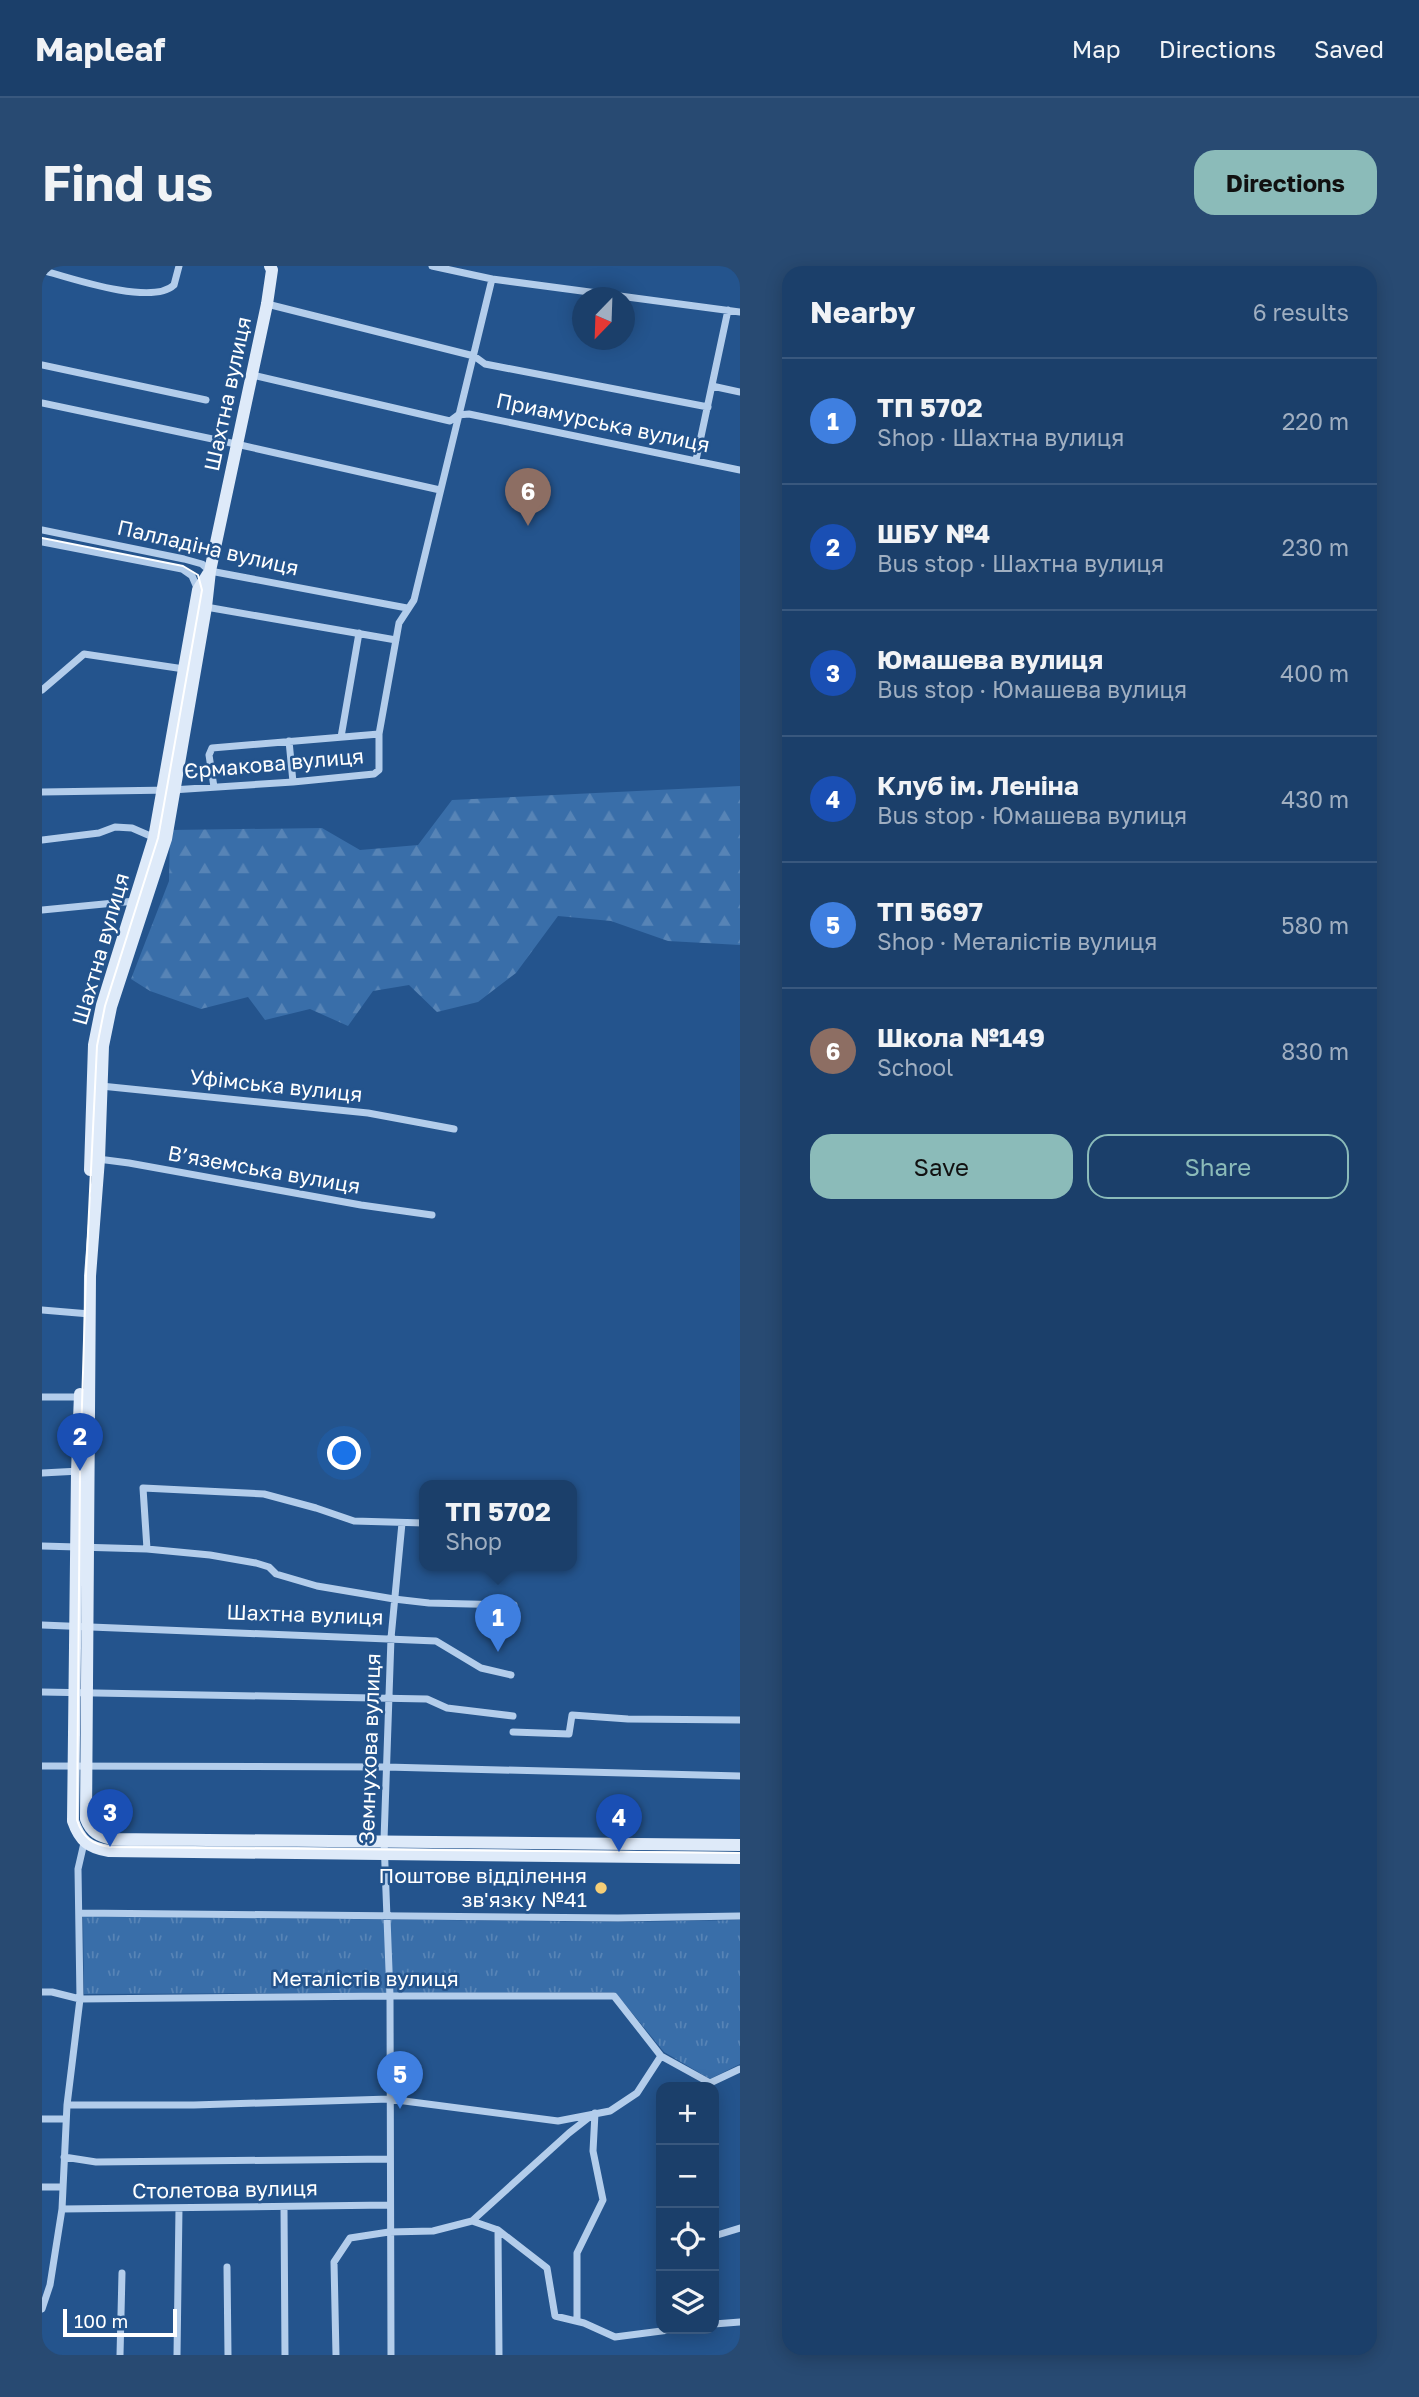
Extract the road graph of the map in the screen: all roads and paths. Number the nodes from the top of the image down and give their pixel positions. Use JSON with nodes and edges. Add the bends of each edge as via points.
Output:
{"nodes":[{"id":1,"x":178,"y":266,"type":"edge"},
{"id":2,"x":270,"y":266,"type":"edge"},
{"id":3,"x":432,"y":266,"type":"edge"},
{"id":4,"x":42,"y":272,"type":"edge"},
{"id":5,"x":492,"y":279,"type":"junction"},
{"id":6,"x":267,"y":303,"type":"junction"},
{"id":7,"x":728,"y":310,"type":"junction"},
{"id":8,"x":740,"y":312,"type":"edge"},
{"id":9,"x":474,"y":356,"type":"junction"},
{"id":10,"x":42,"y":366,"type":"edge"},
{"id":11,"x":252,"y":375,"type":"junction"},
{"id":12,"x":712,"y":386,"type":"junction"},
{"id":13,"x":740,"y":392,"type":"edge"},
{"id":14,"x":206,"y":400,"type":"dead end"},
{"id":15,"x":42,"y":403,"type":"edge"},
{"id":16,"x":708,"y":407,"type":"junction"},
{"id":17,"x":458,"y":415,"type":"junction"},
{"id":18,"x":236,"y":444,"type":"junction"},
{"id":19,"x":696,"y":460,"type":"junction"},
{"id":20,"x":740,"y":470,"type":"edge"},
{"id":21,"x":440,"y":490,"type":"junction"},
{"id":22,"x":42,"y":530,"type":"edge"},
{"id":23,"x":42,"y":542,"type":"edge"},
{"id":24,"x":210,"y":571,"type":"junction"},
{"id":25,"x":192,"y":576,"type":"junction"},
{"id":26,"x":198,"y":590,"type":"junction"},
{"id":27,"x":206,"y":607,"type":"junction"},
{"id":28,"x":407,"y":608,"type":"junction"},
{"id":29,"x":359,"y":633,"type":"junction"},
{"id":30,"x":396,"y":640,"type":"junction"},
{"id":31,"x":184,"y":670,"type":"junction"},
{"id":32,"x":42,"y":690,"type":"edge"},
{"id":33,"x":379,"y":734,"type":"junction"},
{"id":34,"x":341,"y":737,"type":"junction"},
{"id":35,"x":289,"y":741,"type":"junction"},
{"id":36,"x":293,"y":782,"type":"junction"},
{"id":37,"x":214,"y":787,"type":"junction"},
{"id":38,"x":170,"y":790,"type":"junction"},
{"id":39,"x":42,"y":792,"type":"edge"},
{"id":40,"x":160,"y":839,"type":"junction"},
{"id":41,"x":42,"y":840,"type":"edge"},
{"id":42,"x":140,"y":900,"type":"junction"},
{"id":43,"x":42,"y":910,"type":"edge"},
{"id":44,"x":97,"y":1086,"type":"junction"},
{"id":45,"x":454,"y":1129,"type":"dead end"},
{"id":46,"x":94,"y":1159,"type":"junction"},
{"id":47,"x":432,"y":1215,"type":"dead end"},
{"id":48,"x":42,"y":1310,"type":"edge"},
{"id":49,"x":86,"y":1314,"type":"junction"},
{"id":50,"x":42,"y":1397,"type":"edge"},
{"id":51,"x":80,"y":1397,"type":"junction"},
{"id":52,"x":82,"y":1471,"type":"junction"},
{"id":53,"x":42,"y":1473,"type":"edge"},
{"id":54,"x":402,"y":1523,"type":"junction"},
{"id":55,"x":419,"y":1523,"type":"edge"},
{"id":56,"x":42,"y":1546,"type":"edge"},
{"id":57,"x":82,"y":1549,"type":"junction"},
{"id":58,"x":147,"y":1549,"type":"junction"},
{"id":59,"x":394,"y":1599,"type":"junction"},
{"id":60,"x":514,"y":1605,"type":"dead end"},
{"id":61,"x":42,"y":1625,"type":"edge"},
{"id":62,"x":83,"y":1626,"type":"junction"},
{"id":63,"x":391,"y":1638,"type":"junction"},
{"id":64,"x":511,"y":1675,"type":"dead end"},
{"id":65,"x":42,"y":1692,"type":"edge"},
{"id":66,"x":81,"y":1693,"type":"junction"},
{"id":67,"x":388,"y":1698,"type":"junction"},
{"id":68,"x":513,"y":1716,"type":"dead end"},
{"id":69,"x":740,"y":1720,"type":"edge"},
{"id":70,"x":513,"y":1732,"type":"dead end"},
{"id":71,"x":42,"y":1766,"type":"edge"},
{"id":72,"x":80,"y":1767,"type":"junction"},
{"id":73,"x":386,"y":1767,"type":"junction"},
{"id":74,"x":740,"y":1776,"type":"edge"},
{"id":75,"x":84,"y":1843,"type":"junction"},
{"id":76,"x":740,"y":1845,"type":"edge"},
{"id":77,"x":384,"y":1847,"type":"junction"},
{"id":78,"x":740,"y":1858,"type":"edge"},
{"id":79,"x":79,"y":1913,"type":"junction"},
{"id":80,"x":388,"y":1914,"type":"junction"},
{"id":81,"x":740,"y":1916,"type":"edge"},
{"id":82,"x":42,"y":1992,"type":"edge"},
{"id":83,"x":390,"y":1996,"type":"junction"},
{"id":84,"x":80,"y":1999,"type":"junction"},
{"id":85,"x":661,"y":2056,"type":"junction"},
{"id":86,"x":740,"y":2070,"type":"edge"},
{"id":87,"x":705,"y":2082,"type":"edge"},
{"id":88,"x":716,"y":2082,"type":"edge"},
{"id":89,"x":389,"y":2099,"type":"junction"},
{"id":90,"x":67,"y":2105,"type":"junction"},
{"id":91,"x":595,"y":2113,"type":"junction"},
{"id":92,"x":42,"y":2119,"type":"edge"},
{"id":93,"x":66,"y":2119,"type":"junction"},
{"id":94,"x":64,"y":2157,"type":"junction"},
{"id":95,"x":390,"y":2159,"type":"junction"},
{"id":96,"x":42,"y":2187,"type":"edge"},
{"id":97,"x":62,"y":2187,"type":"junction"},
{"id":98,"x":389,"y":2205,"type":"junction"},
{"id":99,"x":284,"y":2207,"type":"junction"},
{"id":100,"x":178,"y":2208,"type":"junction"},
{"id":101,"x":62,"y":2209,"type":"junction"},
{"id":102,"x":472,"y":2221,"type":"junction"},
{"id":103,"x":740,"y":2228,"type":"edge"},
{"id":104,"x":498,"y":2230,"type":"junction"},
{"id":105,"x":389,"y":2232,"type":"junction"},
{"id":106,"x":719,"y":2234,"type":"edge"},
{"id":107,"x":227,"y":2267,"type":"dead end"},
{"id":108,"x":122,"y":2273,"type":"dead end"},
{"id":109,"x":42,"y":2309,"type":"edge"},
{"id":110,"x":578,"y":2321,"type":"junction"},
{"id":111,"x":740,"y":2322,"type":"edge"},
{"id":112,"x":719,"y":2324,"type":"edge"},
{"id":113,"x":656,"y":2332,"type":"edge"},
{"id":114,"x":120,"y":2355,"type":"edge"},
{"id":115,"x":177,"y":2355,"type":"edge"},
{"id":116,"x":228,"y":2355,"type":"edge"},
{"id":117,"x":285,"y":2355,"type":"edge"},
{"id":118,"x":336,"y":2355,"type":"edge"},
{"id":119,"x":391,"y":2355,"type":"edge"},
{"id":120,"x":499,"y":2355,"type":"edge"}],
"edges":[{"from":1,"to":4,"type":"street","via":[[174,285],[162,293],[135,293]]},
{"from":2,"to":6,"type":"main road","name":"Шахтна вулиця"},
{"from":3,"to":5,"type":"street"},
{"from":5,"to":7,"type":"street"},
{"from":5,"to":9,"type":"street","name":"Єрмакова вулиця"},
{"from":6,"to":9,"type":"street"},
{"from":6,"to":11,"type":"main road","name":"Шахтна вулиця"},
{"from":7,"to":8,"type":"street"},
{"from":7,"to":12,"type":"street"},
{"from":9,"to":16,"type":"street","name":"Приамурська вулиця","via":[[485,365]]},
{"from":9,"to":17,"type":"street","name":"Єрмакова вулиця"},
{"from":10,"to":14,"type":"street"},
{"from":11,"to":17,"type":"street","via":[[450,421]]},
{"from":11,"to":18,"type":"main road","name":"Шахтна вулиця"},
{"from":12,"to":13,"type":"street"},
{"from":12,"to":16,"type":"street"},
{"from":15,"to":18,"type":"street"},
{"from":16,"to":19,"type":"street"},
{"from":17,"to":19,"type":"street","name":"Приамурська вулиця"},
{"from":17,"to":21,"type":"street","name":"Єрмакова вулиця"},
{"from":18,"to":21,"type":"street"},
{"from":18,"to":24,"type":"main road","name":"Шахтна вулиця"},
{"from":19,"to":20,"type":"street","name":"Приамурська вулиця"},
{"from":21,"to":28,"type":"street","name":"Єрмакова вулиця","via":[[414,600]]},
{"from":22,"to":24,"type":"street","name":"Палладіна вулиця","via":[[184,559]]},
{"from":23,"to":25,"type":"street","via":[[182,569]]},
{"from":24,"to":25,"type":"street"},
{"from":24,"to":26,"type":"main road","name":"Шахтна вулиця"},
{"from":24,"to":27,"type":"main road","name":"Шахтна вулиця"},
{"from":24,"to":28,"type":"street","name":"Палладіна вулиця"},
{"from":25,"to":26,"type":"street"},
{"from":26,"to":31,"type":"main road","name":"Шахтна вулиця"},
{"from":27,"to":29,"type":"street"},
{"from":27,"to":38,"type":"main road","name":"Шахтна вулиця"},
{"from":28,"to":30,"type":"street","name":"Єрмакова вулиця"},
{"from":29,"to":30,"type":"street"},
{"from":29,"to":34,"type":"street"},
{"from":30,"to":33,"type":"street","name":"Єрмакова вулиця"},
{"from":31,"to":32,"type":"street","via":[[84,654]]},
{"from":31,"to":38,"type":"main road","name":"Шахтна вулиця"},
{"from":33,"to":34,"type":"street"},
{"from":33,"to":36,"type":"street","name":"Єрмакова вулиця","via":[[380,764],[374,774]]},
{"from":34,"to":35,"type":"street"},
{"from":35,"to":36,"type":"street"},
{"from":35,"to":37,"type":"street","via":[[212,748]]},
{"from":36,"to":37,"type":"street","name":"Єрмакова вулиця"},
{"from":37,"to":38,"type":"street","name":"Єрмакова вулиця"},
{"from":38,"to":39,"type":"street","name":"Єрмакова вулиця"},
{"from":38,"to":40,"type":"main road","name":"Шахтна вулиця"},
{"from":40,"to":41,"type":"street","via":[[116,827]]},
{"from":40,"to":42,"type":"main road","name":"Шахтна вулиця"},
{"from":42,"to":43,"type":"street"},
{"from":42,"to":44,"type":"main road","name":"Шахтна вулиця","via":[[102,1005],[94,1045]]},
{"from":44,"to":45,"type":"street","name":"Уфімська вулиця","via":[[368,1113]]},
{"from":44,"to":46,"type":"main road","name":"Шахтна вулиця"},
{"from":46,"to":47,"type":"street","name":"В’яземська вулиця"},
{"from":46,"to":49,"type":"main road","name":"Шахтна вулиця"},
{"from":48,"to":49,"type":"street"},
{"from":49,"to":51,"type":"main road","name":"Шахтна вулиця"},
{"from":49,"to":52,"type":"main road","name":"Шахтна вулиця"},
{"from":50,"to":51,"type":"street"},
{"from":51,"to":52,"type":"main road","name":"Шахтна вулиця"},
{"from":52,"to":53,"type":"street"},
{"from":52,"to":57,"type":"main road","name":"Шахтна вулиця"},
{"from":54,"to":55,"type":"street"},
{"from":54,"to":58,"type":"street","via":[[354,1521],[264,1494],[143,1488]]},
{"from":54,"to":59,"type":"street","name":"Земнухова вулиця"},
{"from":56,"to":57,"type":"street","name":"Шахтна вулиця"},
{"from":57,"to":58,"type":"street","name":"Шахтна вулиця"},
{"from":57,"to":62,"type":"main road","name":"Шахтна вулиця"},
{"from":58,"to":59,"type":"street","name":"Шахтна вулиця","via":[[256,1563],[317,1586]]},
{"from":59,"to":60,"type":"street","name":"Шахтна вулиця"},
{"from":59,"to":63,"type":"street","name":"Земнухова вулиця"},
{"from":61,"to":62,"type":"street","name":"Шахтна вулиця"},
{"from":62,"to":63,"type":"street","name":"Шахтна вулиця"},
{"from":62,"to":66,"type":"main road","name":"Шахтна вулиця"},
{"from":63,"to":64,"type":"street","name":"Шахтна вулиця","via":[[436,1641],[481,1668]]},
{"from":63,"to":67,"type":"street","name":"Земнухова вулиця"},
{"from":65,"to":66,"type":"street"},
{"from":66,"to":67,"type":"street"},
{"from":66,"to":72,"type":"main road","name":"Шахтна вулиця"},
{"from":67,"to":68,"type":"street","via":[[427,1699],[447,1708]]},
{"from":67,"to":73,"type":"street","name":"Земнухова вулиця"},
{"from":69,"to":70,"type":"street","via":[[572,1715],[569,1734]]},
{"from":71,"to":72,"type":"street"},
{"from":72,"to":73,"type":"street"},
{"from":72,"to":75,"type":"main road","name":"Шахтна вулиця","via":[[73,1821]]},
{"from":72,"to":77,"type":"main road","name":"Шахтна вулиця","via":[[86,1819],[101,1837]]},
{"from":73,"to":74,"type":"street"},
{"from":73,"to":77,"type":"street","name":"Земнухова вулиця"},
{"from":75,"to":77,"type":"main road","via":[[109,1851]]},
{"from":75,"to":79,"type":"street","name":"Шахтна вулиця","via":[[78,1869]]},
{"from":76,"to":77,"type":"main road"},
{"from":77,"to":78,"type":"main road"},
{"from":77,"to":80,"type":"street","name":"Земнухова вулиця"},
{"from":79,"to":80,"type":"street"},
{"from":79,"to":84,"type":"street","name":"Шахтна вулиця"},
{"from":80,"to":81,"type":"street"},
{"from":80,"to":83,"type":"street","name":"Земнухова вулиця"},
{"from":82,"to":84,"type":"street","name":"Металістів вулиця"},
{"from":83,"to":84,"type":"street","name":"Металістів вулиця"},
{"from":83,"to":85,"type":"street","name":"Металістів вулиця","via":[[614,1996]]},
{"from":83,"to":89,"type":"street","name":"Земнухова вулиця"},
{"from":84,"to":90,"type":"street","name":"Шахтна вулиця"},
{"from":85,"to":87,"type":"street","name":"Металістів вулиця"},
{"from":85,"to":91,"type":"street","via":[[637,2093],[610,2111]]},
{"from":86,"to":88,"type":"street","name":"Металістів вулиця"},
{"from":89,"to":90,"type":"street"},
{"from":89,"to":91,"type":"street","via":[[558,2121]]},
{"from":89,"to":95,"type":"street","name":"Земнухова вулиця"},
{"from":90,"to":93,"type":"street","name":"Шахтна вулиця"},
{"from":91,"to":102,"type":"street"},
{"from":91,"to":110,"type":"street","via":[[593,2151],[603,2200],[576,2253]]},
{"from":92,"to":93,"type":"street"},
{"from":93,"to":94,"type":"street","name":"Шахтна вулиця"},
{"from":94,"to":95,"type":"street","via":[[96,2162]]},
{"from":94,"to":97,"type":"street","name":"Шахтна вулиця"},
{"from":95,"to":98,"type":"street","name":"Земнухова вулиця"},
{"from":96,"to":97,"type":"street"},
{"from":97,"to":101,"type":"street","name":"Шахтна вулиця"},
{"from":98,"to":99,"type":"street","name":"Столетова вулиця"},
{"from":98,"to":105,"type":"street","name":"Земнухова вулиця"},
{"from":99,"to":100,"type":"street","name":"Столетова вулиця"},
{"from":99,"to":117,"type":"street"},
{"from":100,"to":101,"type":"street","name":"Столетова вулиця"},
{"from":100,"to":115,"type":"street"},
{"from":101,"to":109,"type":"street","name":"Шахтна вулиця"},
{"from":102,"to":104,"type":"street"},
{"from":102,"to":105,"type":"street","via":[[433,2231]]},
{"from":103,"to":106,"type":"street"},
{"from":104,"to":110,"type":"street","via":[[547,2268],[555,2316]]},
{"from":104,"to":120,"type":"street"},
{"from":105,"to":118,"type":"street","via":[[350,2238],[334,2262]]},
{"from":105,"to":119,"type":"street","name":"Земнухова вулиця"},
{"from":107,"to":116,"type":"street"},
{"from":108,"to":114,"type":"street"},
{"from":110,"to":113,"type":"street","via":[[615,2337]]},
{"from":111,"to":112,"type":"street"}]}
